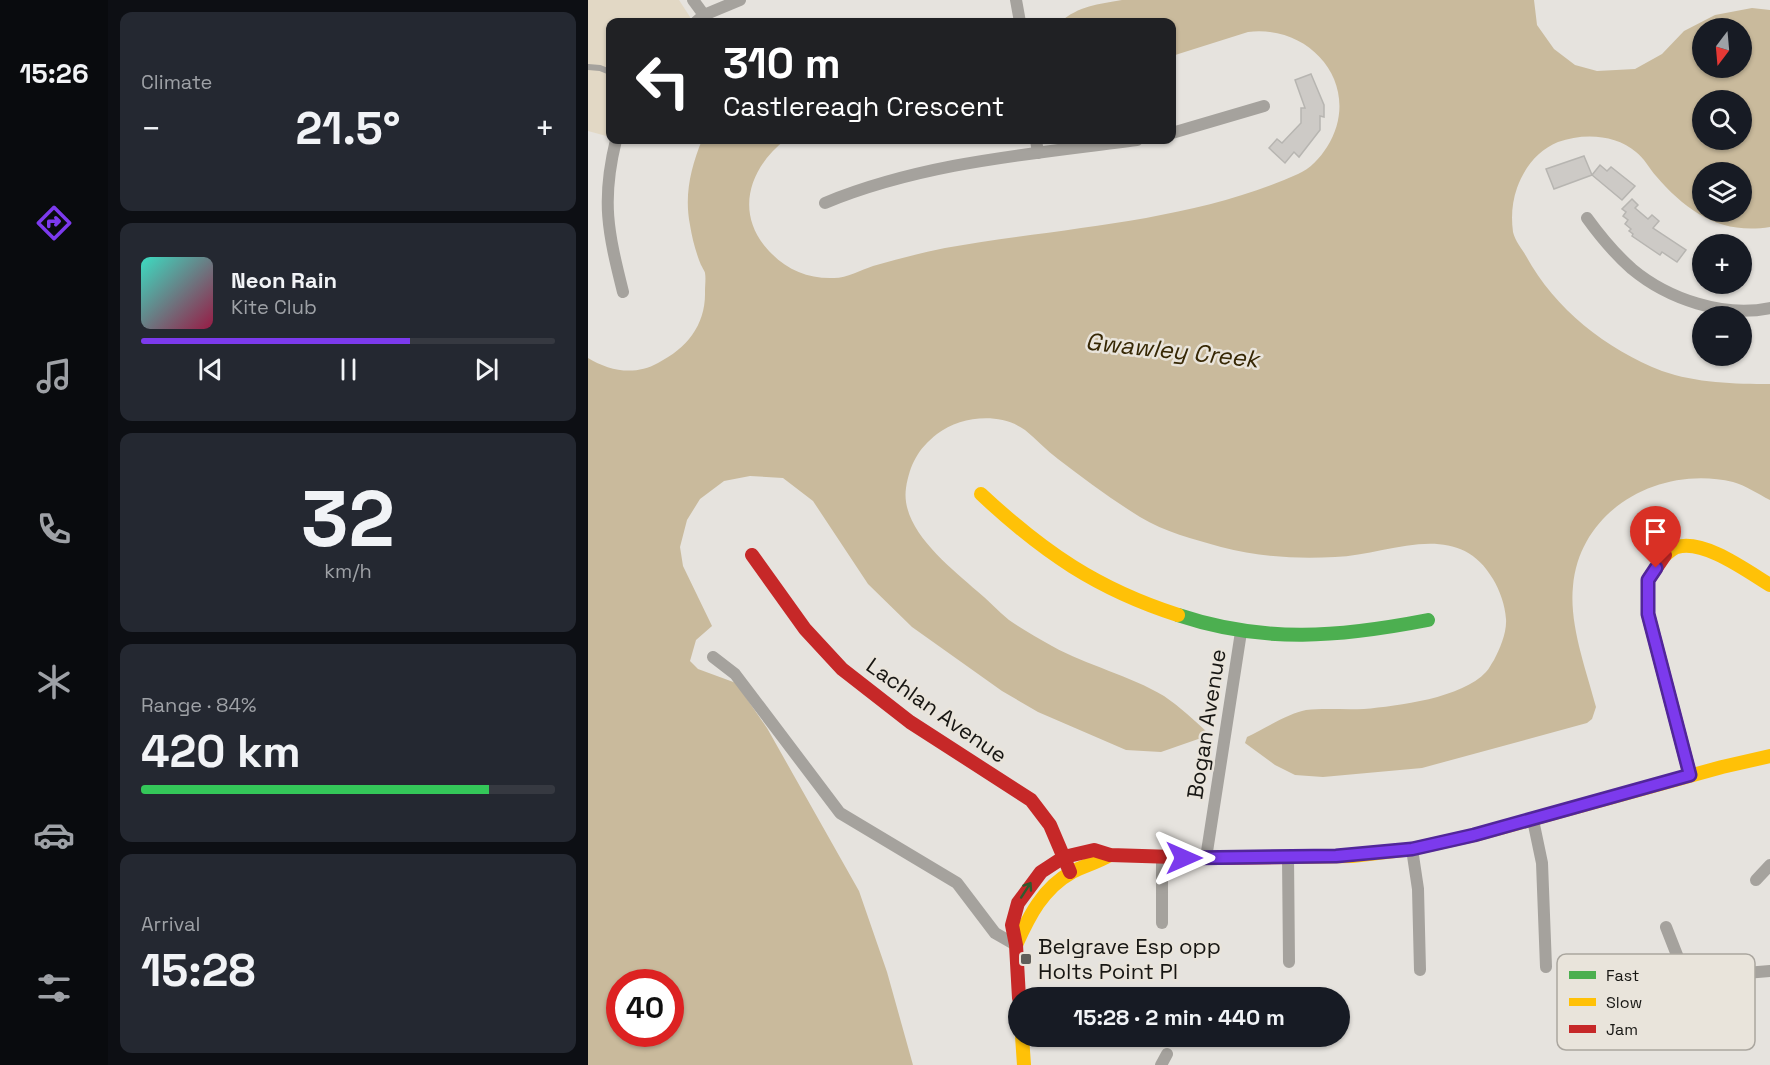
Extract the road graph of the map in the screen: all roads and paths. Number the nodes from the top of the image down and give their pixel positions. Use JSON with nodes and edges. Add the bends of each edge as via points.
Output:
{"nodes":[{"id":1,"x":693,"y":0,"type":"edge"},
{"id":2,"x":740,"y":0,"type":"edge"},
{"id":3,"x":1017,"y":0,"type":"edge"},
{"id":4,"x":700,"y":18,"type":"edge"},
{"id":5,"x":702,"y":18,"type":"edge"},
{"id":6,"x":1019,"y":18,"type":"edge"},
{"id":7,"x":588,"y":67,"type":"edge"},
{"id":8,"x":606,"y":70,"type":"edge"},
{"id":9,"x":1264,"y":106,"type":"dead end"},
{"id":10,"x":1176,"y":132,"type":"edge"},
{"id":11,"x":615,"y":144,"type":"edge"},
{"id":12,"x":1037,"y":144,"type":"edge"},
{"id":13,"x":1107,"y":144,"type":"edge"},
{"id":14,"x":1038,"y":153,"type":"junction"},
{"id":15,"x":825,"y":203,"type":"dead end"},
{"id":16,"x":1587,"y":218,"type":"dead end"},
{"id":17,"x":623,"y":292,"type":"dead end"},
{"id":18,"x":1770,"y":308,"type":"edge"},
{"id":19,"x":981,"y":494,"type":"dead end"},
{"id":20,"x":752,"y":555,"type":"dead end"},
{"id":21,"x":1770,"y":585,"type":"edge"},
{"id":22,"x":1428,"y":621,"type":"dead end"},
{"id":23,"x":1241,"y":632,"type":"junction"},
{"id":24,"x":713,"y":657,"type":"dead end"},
{"id":25,"x":1770,"y":756,"type":"edge"},
{"id":26,"x":1690,"y":775,"type":"junction"},
{"id":27,"x":1533,"y":820,"type":"junction"},
{"id":28,"x":1412,"y":849,"type":"junction"},
{"id":29,"x":1110,"y":855,"type":"junction"},
{"id":30,"x":1064,"y":857,"type":"junction"},
{"id":31,"x":1162,"y":857,"type":"junction"},
{"id":32,"x":1288,"y":857,"type":"junction"},
{"id":33,"x":1206,"y":858,"type":"junction"},
{"id":34,"x":1770,"y":865,"type":"edge"},
{"id":35,"x":1070,"y":872,"type":"junction"},
{"id":36,"x":1756,"y":880,"type":"dead end"},
{"id":37,"x":1162,"y":923,"type":"dead end"},
{"id":38,"x":1666,"y":927,"type":"dead end"},
{"id":39,"x":1016,"y":945,"type":"junction"},
{"id":40,"x":1677,"y":954,"type":"edge"},
{"id":41,"x":1289,"y":962,"type":"dead end"},
{"id":42,"x":1546,"y":967,"type":"dead end"},
{"id":43,"x":1420,"y":970,"type":"dead end"},
{"id":44,"x":1770,"y":971,"type":"edge"},
{"id":45,"x":1755,"y":972,"type":"edge"},
{"id":46,"x":1019,"y":987,"type":"edge"},
{"id":47,"x":1023,"y":1047,"type":"edge"},
{"id":48,"x":1024,"y":1065,"type":"edge"}],
"edges":[{"from":1,"to":4,"type":"street"},
{"from":2,"to":5,"type":"street"},
{"from":3,"to":6,"type":"street"},
{"from":7,"to":8,"type":"lane"},
{"from":9,"to":10,"type":"street"},
{"from":11,"to":17,"type":"street","via":[[606,205]]},
{"from":12,"to":14,"type":"street"},
{"from":13,"to":14,"type":"street"},
{"from":14,"to":15,"type":"street","via":[[913,175]]},
{"from":16,"to":18,"type":"street","via":[[1604,242],[1633,270],[1676,296],[1729,310]]},
{"from":19,"to":23,"type":"street","via":[[1031,540],[1074,570],[1127,598]]},
{"from":20,"to":30,"type":"street","name":"Lachlan Avenue","via":[[790,612],[841,669],[899,715],[1030,800],[1045,815]]},
{"from":21,"to":26,"type":"street","via":[[1715,552],[1699,547],[1677,547],[1663,556],[1648,580],[1648,614]]},
{"from":22,"to":23,"type":"street","via":[[1377,631],[1317,635]]},
{"from":23,"to":33,"type":"street","name":"Bogan Avenue"},
{"from":24,"to":39,"type":"street","via":[[735,674],[840,813],[957,883],[995,933]]},
{"from":25,"to":26,"type":"street"},
{"from":26,"to":27,"type":"street"},
{"from":27,"to":28,"type":"street"},
{"from":27,"to":42,"type":"street","via":[[1542,863]]},
{"from":28,"to":32,"type":"street","via":[[1352,856]]},
{"from":28,"to":43,"type":"street","via":[[1418,889]]},
{"from":29,"to":30,"type":"street","via":[[1094,850]]},
{"from":29,"to":31,"type":"street"},
{"from":29,"to":35,"type":"street","via":[[1099,863]]},
{"from":30,"to":35,"type":"street","name":"Lachlan Avenue"},
{"from":39,"to":30,"type":"street","one_way":true,"via":[[1012,925],[1018,903],[1041,872]]},
{"from":31,"to":33,"type":"street"},
{"from":31,"to":37,"type":"street"},
{"from":32,"to":33,"type":"street"},
{"from":32,"to":41,"type":"street"},
{"from":34,"to":36,"type":"street"},
{"from":35,"to":39,"type":"street","via":[[1042,897]]},
{"from":38,"to":40,"type":"street"},
{"from":39,"to":46,"type":"street"},
{"from":44,"to":45,"type":"street"},
{"from":47,"to":48,"type":"street"}]}
